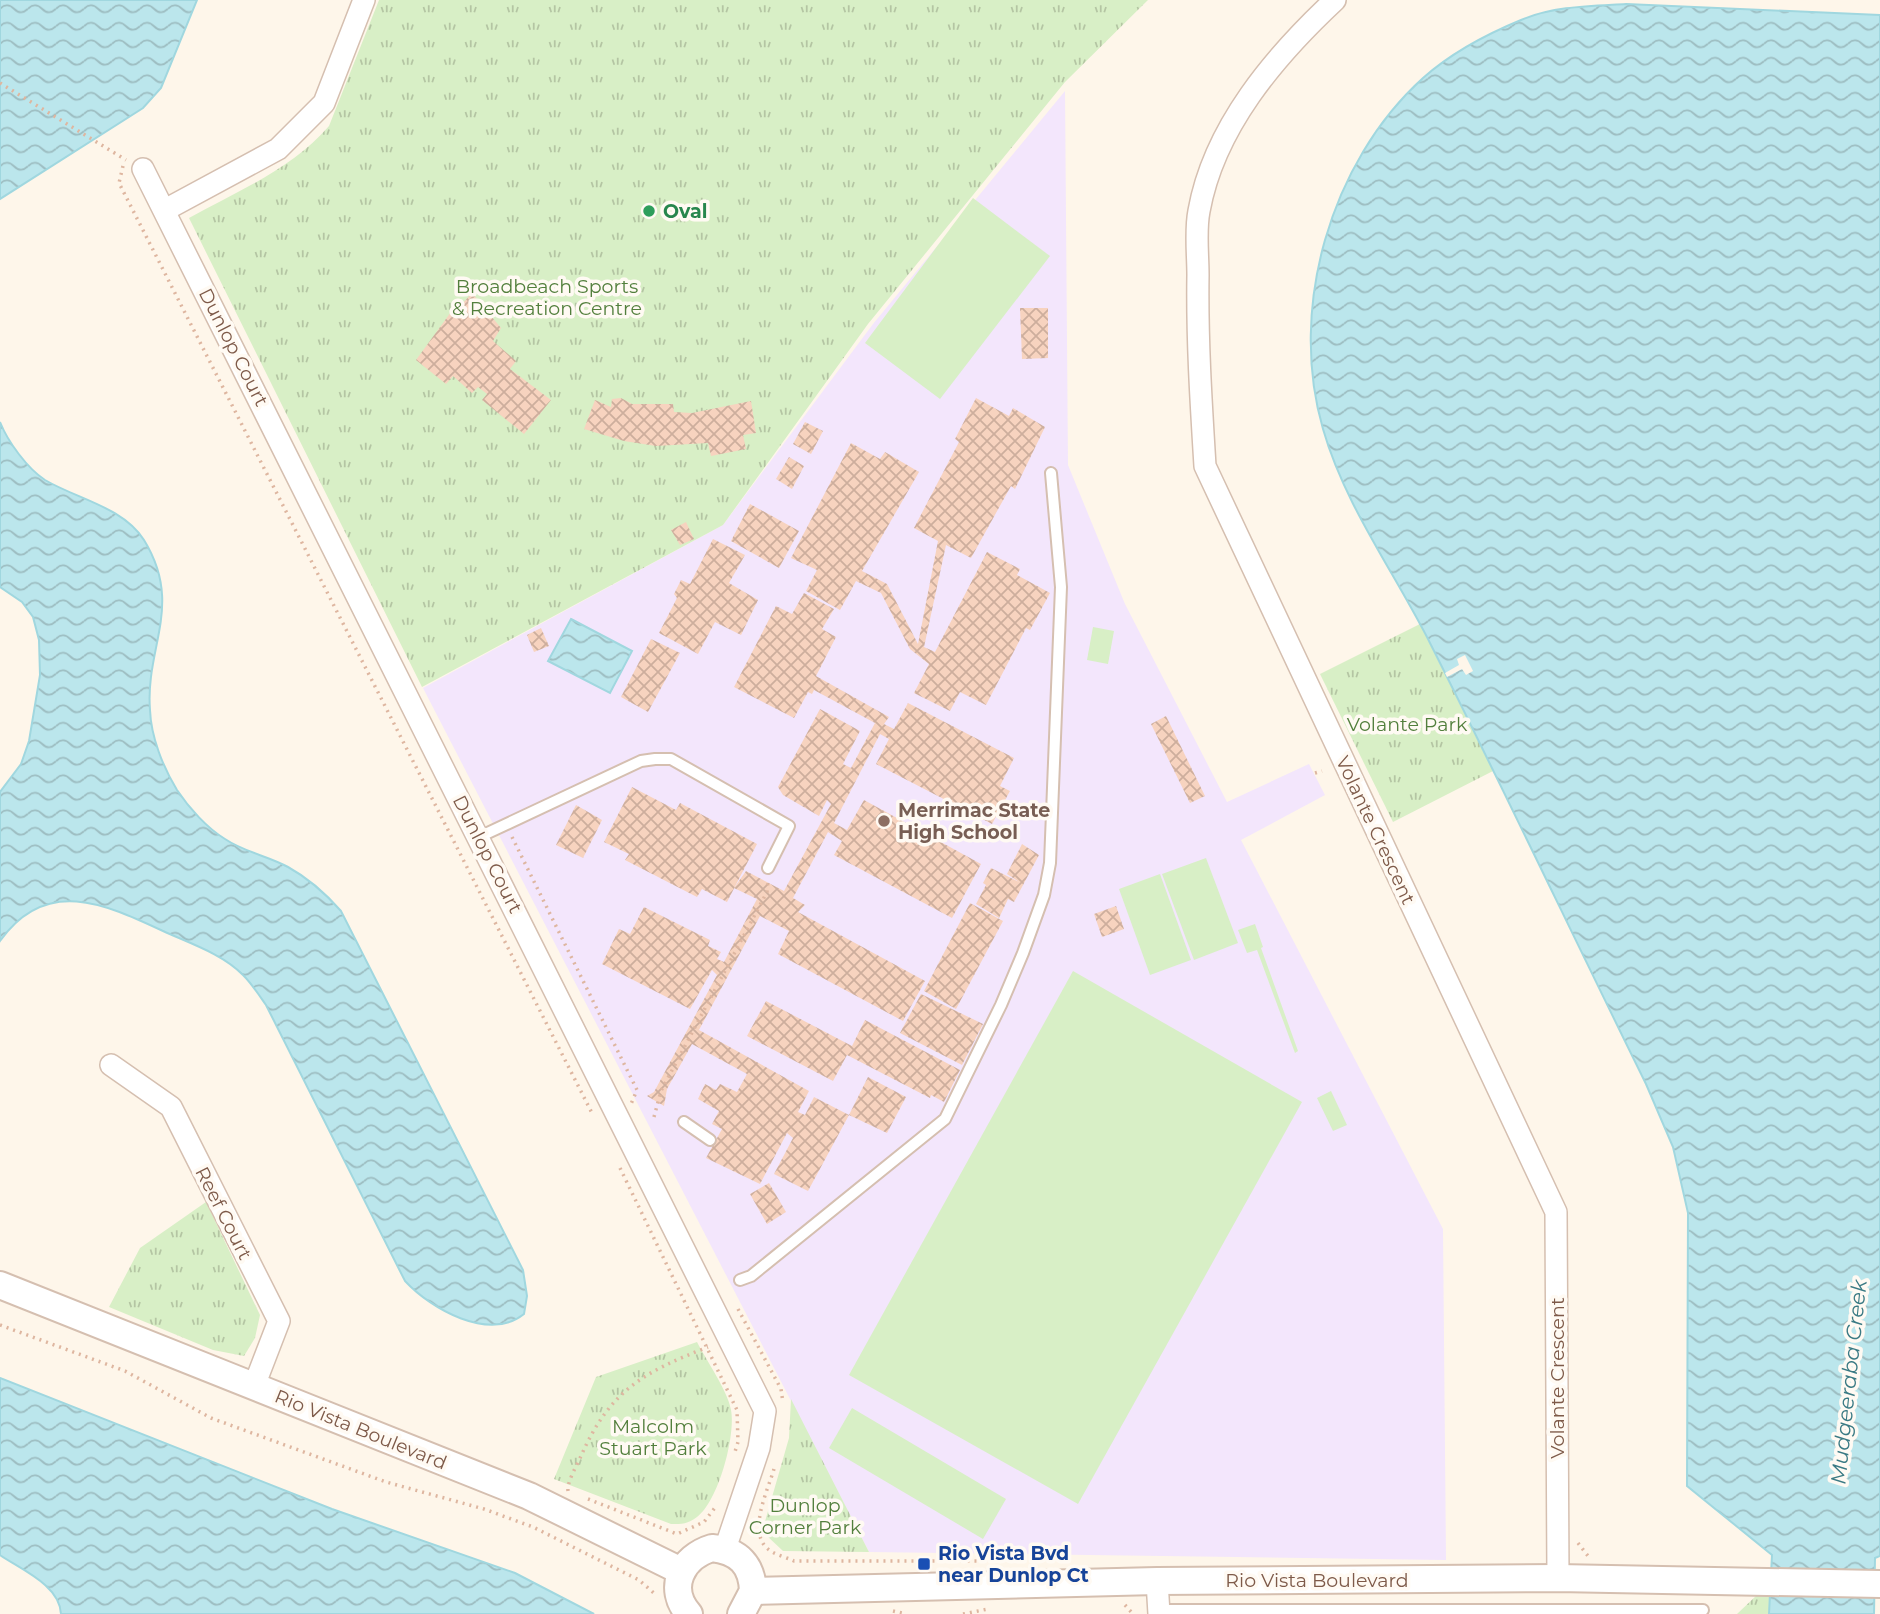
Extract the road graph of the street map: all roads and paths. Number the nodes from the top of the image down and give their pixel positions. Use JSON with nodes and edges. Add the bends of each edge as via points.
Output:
{"nodes":[{"id":1,"x":364,"y":0,"type":"edge"},
{"id":2,"x":1335,"y":0,"type":"edge"},
{"id":3,"x":0,"y":83,"type":"edge"},
{"id":4,"x":119,"y":157,"type":"dead end"},
{"id":5,"x":140,"y":164,"type":"joint"},
{"id":6,"x":166,"y":210,"type":"junction"},
{"id":7,"x":1051,"y":473,"type":"dead end"},
{"id":8,"x":1322,"y":771,"type":"dead end"},
{"id":9,"x":1315,"y":773,"type":"dead end"},
{"id":10,"x":479,"y":837,"type":"junction"},
{"id":11,"x":768,"y":868,"type":"joint"},
{"id":12,"x":111,"y":1065,"type":"dead end"},
{"id":13,"x":654,"y":1117,"type":"dead end"},
{"id":14,"x":684,"y":1122,"type":"dead end"},
{"id":15,"x":599,"y":1126,"type":"dead end"},
{"id":16,"x":710,"y":1140,"type":"dead end"},
{"id":17,"x":615,"y":1159,"type":"dead end"},
{"id":18,"x":740,"y":1280,"type":"dead end"},
{"id":19,"x":0,"y":1285,"type":"edge"},
{"id":20,"x":0,"y":1292,"type":"edge"},
{"id":21,"x":35,"y":1300,"type":"junction"},
{"id":22,"x":738,"y":1309,"type":"dead end"},
{"id":23,"x":0,"y":1325,"type":"edge"},
{"id":24,"x":708,"y":1347,"type":"junction"},
{"id":25,"x":254,"y":1387,"type":"junction"},
{"id":26,"x":784,"y":1407,"type":"dead end"},
{"id":27,"x":778,"y":1458,"type":"dead end"},
{"id":28,"x":731,"y":1466,"type":"dead end"},
{"id":29,"x":720,"y":1498,"type":"dead end"},
{"id":30,"x":726,"y":1549,"type":"junction"},
{"id":31,"x":983,"y":1561,"type":"dead end"},
{"id":32,"x":681,"y":1571,"type":"junction"},
{"id":33,"x":1558,"y":1578,"type":"junction"},
{"id":34,"x":1157,"y":1581,"type":"junction"},
{"id":35,"x":1880,"y":1584,"type":"edge"},
{"id":36,"x":657,"y":1596,"type":"dead end"},
{"id":37,"x":747,"y":1603,"type":"edge"},
{"id":38,"x":1703,"y":1610,"type":"dead end"},
{"id":39,"x":1159,"y":1612,"type":"edge"},
{"id":40,"x":688,"y":1613,"type":"edge"}],
"edges":[{"from":1,"to":6,"type":"street","via":[[324,103],[278,149]]},
{"from":2,"to":33,"type":"street","name":"Volante Crescent","via":[[1252,91],[1217,154],[1198,212],[1197,350],[1205,466],[1556,1212]]},
{"from":3,"to":4,"type":"path"},
{"from":5,"to":6,"type":"street","name":"Dunlop Court"},
{"from":5,"to":15,"type":"path","via":[[127,160],[119,183]]},
{"from":6,"to":10,"type":"street","name":"Dunlop Court"},
{"from":7,"to":18,"type":"lane","via":[[1061,587],[1050,863],[1023,953],[945,1119],[751,1276]]},
{"from":8,"to":9,"type":"path"},
{"from":10,"to":11,"type":"lane","via":[[641,761],[671,760],[789,826]]},
{"from":10,"to":30,"type":"street","name":"Dunlop Court","via":[[765,1411],[759,1448]]},
{"from":11,"to":13,"type":"path","via":[[767,892],[662,1091]]},
{"from":12,"to":25,"type":"street","name":"Reef Court","via":[[171,1107],[279,1321]]},
{"from":14,"to":16,"type":"lane"},
{"from":17,"to":24,"type":"path"},
{"from":19,"to":21,"type":"street","name":"Rio Vista Boulevard"},
{"from":20,"to":21,"type":"street","name":"Rio Vista Boulevard"},
{"from":21,"to":25,"type":"street","name":"Rio Vista Boulevard"},
{"from":22,"to":26,"type":"path","via":[[781,1389]]},
{"from":23,"to":36,"type":"path","via":[[125,1371],[211,1418],[386,1482],[533,1527],[639,1580]]},
{"from":24,"to":28,"type":"path","via":[[737,1410],[738,1442]]},
{"from":24,"to":29,"type":"path","via":[[630,1384],[604,1413],[566,1490],[677,1534],[704,1522]]},
{"from":25,"to":32,"type":"street","name":"Rio Vista Boulevard","via":[[529,1496]]},
{"from":27,"to":31,"type":"path","via":[[759,1523],[761,1540],[769,1550],[794,1560]]},
{"from":30,"to":32,"type":"street","via":[[699,1552]]},
{"from":30,"to":37,"type":"street","via":[[747,1565]]},
{"from":32,"to":40,"type":"street","via":[[679,1600]]},
{"from":33,"to":34,"type":"street","name":"Rio Vista Boulevard"},
{"from":33,"to":35,"type":"street","name":"Rio Vista Boulevard"},
{"from":34,"to":37,"type":"street","name":"Rio Vista Boulevard"},
{"from":34,"to":39,"type":"street"},
{"from":38,"to":39,"type":"lane","name":"Rio Vista Boulevard"}]}
